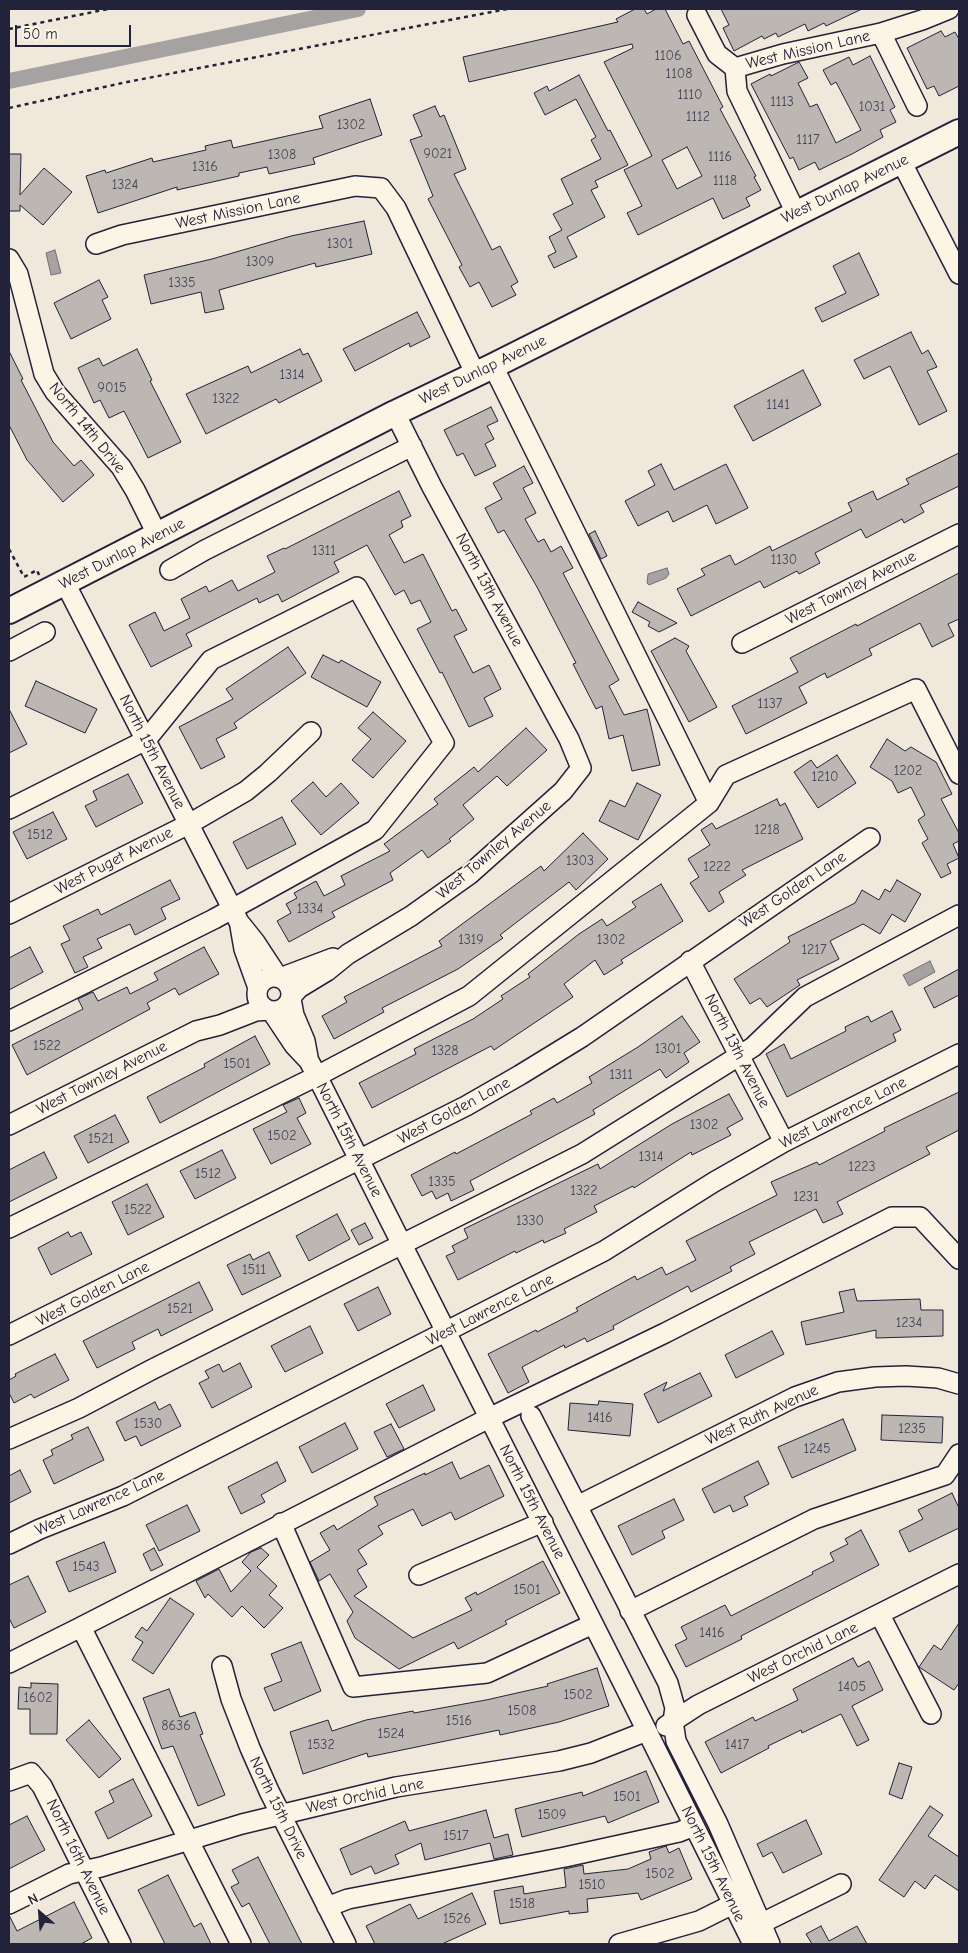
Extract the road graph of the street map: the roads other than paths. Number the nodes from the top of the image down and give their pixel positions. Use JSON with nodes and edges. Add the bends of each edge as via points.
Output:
{"nodes":[{"id":1,"x":948,"y":9,"type":"edge"},
{"id":2,"x":697,"y":15,"type":"dead end"},
{"id":3,"x":881,"y":33,"type":"junction"},
{"id":4,"x":735,"y":68,"type":"junction"},
{"id":5,"x":917,"y":106,"type":"dead end"},
{"id":6,"x":959,"y":132,"type":"edge"},
{"id":7,"x":901,"y":161,"type":"junction"},
{"id":8,"x":796,"y":213,"type":"junction"},
{"id":9,"x":96,"y":244,"type":"dead end"},
{"id":10,"x":9,"y":259,"type":"edge"},
{"id":11,"x":959,"y":274,"type":"edge"},
{"id":12,"x":485,"y":370,"type":"junction"},
{"id":13,"x":395,"y":413,"type":"junction"},
{"id":14,"x":412,"y":446,"type":"junction"},
{"id":15,"x":959,"y":534,"type":"edge"},
{"id":16,"x":158,"y":536,"type":"junction"},
{"id":17,"x":170,"y":570,"type":"dead end"},
{"id":18,"x":56,"y":587,"type":"junction"},
{"id":19,"x":9,"y":611,"type":"edge"},
{"id":20,"x":46,"y":632,"type":"dead end"},
{"id":21,"x":742,"y":643,"type":"dead end"},
{"id":22,"x":9,"y":651,"type":"edge"},
{"id":23,"x":311,"y":732,"type":"dead end"},
{"id":24,"x":146,"y":740,"type":"junction"},
{"id":25,"x":581,"y":768,"type":"joint"},
{"id":26,"x":959,"y":774,"type":"edge"},
{"id":27,"x":709,"y":803,"type":"junction"},
{"id":28,"x":9,"y":809,"type":"edge"},
{"id":29,"x":189,"y":824,"type":"junction"},
{"id":30,"x":870,"y":838,"type":"dead end"},
{"id":31,"x":9,"y":914,"type":"edge"},
{"id":32,"x":959,"y":915,"type":"edge"},
{"id":33,"x":236,"y":916,"type":"junction"},
{"id":34,"x":348,"y":954,"type":"junction"},
{"id":35,"x":690,"y":961,"type":"junction"},
{"id":36,"x":279,"y":977,"type":"junction"},
{"id":37,"x":257,"y":991,"type":"junction"},
{"id":38,"x":291,"y":998,"type":"junction"},
{"id":39,"x":270,"y":1011,"type":"junction"},
{"id":40,"x":9,"y":1021,"type":"edge"},
{"id":41,"x":196,"y":1031,"type":"junction"},
{"id":42,"x":959,"y":1054,"type":"edge"},
{"id":43,"x":740,"y":1056,"type":"junction"},
{"id":44,"x":313,"y":1068,"type":"junction"},
{"id":45,"x":9,"y":1125,"type":"edge"},
{"id":46,"x":784,"y":1142,"type":"junction"},
{"id":47,"x":359,"y":1159,"type":"junction"},
{"id":48,"x":9,"y":1228,"type":"edge"},
{"id":49,"x":402,"y":1244,"type":"junction"},
{"id":50,"x":959,"y":1258,"type":"edge"},
{"id":51,"x":446,"y":1332,"type":"junction"},
{"id":52,"x":9,"y":1335,"type":"edge"},
{"id":53,"x":959,"y":1384,"type":"edge"},
{"id":54,"x":531,"y":1416,"type":"dead end"},
{"id":55,"x":489,"y":1418,"type":"junction"},
{"id":56,"x":9,"y":1438,"type":"edge"},
{"id":57,"x":959,"y":1454,"type":"edge"},
{"id":58,"x":577,"y":1506,"type":"junction"},
{"id":59,"x":542,"y":1522,"type":"junction"},
{"id":60,"x":281,"y":1523,"type":"junction"},
{"id":61,"x":9,"y":1544,"type":"edge"},
{"id":62,"x":959,"y":1574,"type":"edge"},
{"id":63,"x":419,"y":1575,"type":"dead end"},
{"id":64,"x":630,"y":1611,"type":"junction"},
{"id":65,"x":880,"y":1615,"type":"junction"},
{"id":66,"x":593,"y":1624,"type":"junction"},
{"id":67,"x":81,"y":1626,"type":"junction"},
{"id":68,"x":9,"y":1663,"type":"edge"},
{"id":69,"x":222,"y":1666,"type":"dead end"},
{"id":70,"x":931,"y":1714,"type":"dead end"},
{"id":71,"x":673,"y":1721,"type":"junction"},
{"id":72,"x":648,"y":1733,"type":"junction"},
{"id":73,"x":9,"y":1781,"type":"edge"},
{"id":74,"x":281,"y":1815,"type":"junction"},
{"id":75,"x":694,"y":1826,"type":"junction"},
{"id":76,"x":188,"y":1839,"type":"junction"},
{"id":77,"x":84,"y":1871,"type":"junction"},
{"id":78,"x":841,"y":1884,"type":"dead end"},
{"id":79,"x":9,"y":1904,"type":"edge"},
{"id":80,"x":733,"y":1904,"type":"junction"},
{"id":81,"x":327,"y":1907,"type":"junction"},
{"id":82,"x":760,"y":1924,"type":"junction"},
{"id":83,"x":121,"y":1944,"type":"edge"},
{"id":84,"x":242,"y":1944,"type":"edge"},
{"id":85,"x":346,"y":1944,"type":"edge"},
{"id":86,"x":619,"y":1944,"type":"edge"},
{"id":87,"x":752,"y":1944,"type":"edge"},
{"id":88,"x":770,"y":1944,"type":"edge"}],
"edges":[{"from":1,"to":3,"type":"street","name":"West Mission Lane"},
{"from":2,"to":4,"type":"street","name":"West Mission Lane","via":[[717,54]]},
{"from":3,"to":4,"type":"street","name":"West Mission Lane"},
{"from":3,"to":5,"type":"street","name":"West Mission Lane"},
{"from":4,"to":8,"type":"street","name":"West Mission Lane","via":[[737,91]]},
{"from":6,"to":7,"type":"main road","name":"West Dunlap Avenue"},
{"from":7,"to":8,"type":"main road","name":"West Dunlap Avenue"},
{"from":7,"to":11,"type":"street"},
{"from":8,"to":12,"type":"main road","name":"West Dunlap Avenue"},
{"from":9,"to":12,"type":"street","name":"West Mission Lane","via":[[122,235],[355,186],[381,188],[396,208]]},
{"from":10,"to":16,"type":"street","name":"North 14th Drive","via":[[18,274],[44,374],[121,467]]},
{"from":12,"to":13,"type":"main road","name":"West Dunlap Avenue"},
{"from":12,"to":27,"type":"street"},
{"from":13,"to":14,"type":"street","name":"North 13th Avenue"},
{"from":13,"to":16,"type":"main road","name":"West Dunlap Avenue"},
{"from":14,"to":17,"type":"street"},
{"from":14,"to":25,"type":"street","name":"North 13th Avenue","via":[[564,730]]},
{"from":15,"to":21,"type":"street","name":"West Townley Avenue"},
{"from":16,"to":18,"type":"main road","name":"West Dunlap Avenue"},
{"from":18,"to":19,"type":"main road","name":"West Dunlap Avenue"},
{"from":18,"to":24,"type":"street","name":"North 15th Avenue"},
{"from":20,"to":22,"type":"street"},
{"from":23,"to":29,"type":"street","name":"West Puget Avenue","via":[[246,791]]},
{"from":24,"to":28,"type":"street"},
{"from":24,"to":29,"type":"street","name":"North 15th Avenue"},
{"from":24,"to":33,"type":"street","via":[[211,660],[357,587],[444,743],[375,830]]},
{"from":25,"to":34,"type":"street","name":"West Townley Avenue","via":[[563,791],[470,874],[411,916]]},
{"from":26,"to":27,"type":"street","via":[[916,689],[726,775]]},
{"from":27,"to":44,"type":"street","via":[[469,996]]},
{"from":29,"to":31,"type":"street","name":"West Puget Avenue"},
{"from":29,"to":33,"type":"street","name":"North 15th Avenue"},
{"from":30,"to":35,"type":"street","name":"West Golden Lane"},
{"from":32,"to":43,"type":"street","via":[[805,997]]},
{"from":33,"to":36,"type":"street","name":"North 15th Avenue"},
{"from":33,"to":37,"type":"street","name":"North 15th Avenue"},
{"from":33,"to":40,"type":"street"},
{"from":34,"to":36,"type":"street","name":"West Townley Avenue"},
{"from":34,"to":38,"type":"street","name":"West Townley Avenue","via":[[299,988]]},
{"from":35,"to":43,"type":"street","name":"North 13th Avenue"},
{"from":35,"to":47,"type":"street","name":"West Golden Lane","via":[[582,1037],[520,1075],[466,1106]]},
{"from":36,"to":37,"type":"street","via":[[264,980]]},
{"from":36,"to":38,"type":"street","name":"North 15th Avenue","via":[[288,983]]},
{"from":37,"to":39,"type":"street","name":"North 15th Avenue","via":[[260,1004]]},
{"from":37,"to":41,"type":"street","name":"West Townley Avenue"},
{"from":38,"to":39,"type":"street","via":[[283,1008]]},
{"from":38,"to":44,"type":"street","name":"North 15th Avenue"},
{"from":39,"to":41,"type":"street","name":"West Townley Avenue","via":[[256,1011]]},
{"from":39,"to":44,"type":"street","name":"North 15th Avenue"},
{"from":41,"to":45,"type":"street","name":"West Townley Avenue"},
{"from":42,"to":46,"type":"street","name":"West Lawrence Lane"},
{"from":43,"to":46,"type":"street","name":"North 13th Avenue"},
{"from":43,"to":49,"type":"street","via":[[582,1154]]},
{"from":44,"to":47,"type":"street","name":"North 15th Avenue"},
{"from":44,"to":48,"type":"street"},
{"from":46,"to":51,"type":"street","name":"West Lawrence Lane","via":[[604,1251]]},
{"from":47,"to":49,"type":"street","name":"North 15th Avenue"},
{"from":47,"to":52,"type":"street","name":"West Golden Lane"},
{"from":49,"to":51,"type":"street","name":"North 15th Avenue"},
{"from":49,"to":56,"type":"street","via":[[79,1408]]},
{"from":50,"to":55,"type":"street","via":[[920,1217],[892,1217]]},
{"from":51,"to":55,"type":"street","name":"North 15th Avenue"},
{"from":51,"to":61,"type":"street","name":"West Lawrence Lane","via":[[123,1496]]},
{"from":53,"to":58,"type":"street","name":"West Ruth Avenue","via":[[938,1378],[906,1376],[875,1376],[838,1382],[795,1396]]},
{"from":54,"to":58,"type":"street","name":"North 15th Avenue"},
{"from":55,"to":59,"type":"street","name":"North 15th Avenue"},
{"from":55,"to":60,"type":"street"},
{"from":57,"to":64,"type":"street","via":[[945,1475],[814,1518]]},
{"from":58,"to":64,"type":"street","name":"North 15th Avenue"},
{"from":59,"to":63,"type":"street"},
{"from":59,"to":66,"type":"street","name":"North 15th Avenue"},
{"from":60,"to":66,"type":"street","via":[[353,1687],[487,1673]]},
{"from":60,"to":67,"type":"street"},
{"from":62,"to":65,"type":"street","name":"West Orchid Lane"},
{"from":64,"to":71,"type":"street","name":"North 15th Avenue","via":[[668,1683],[675,1708]]},
{"from":65,"to":70,"type":"street"},
{"from":65,"to":71,"type":"street","name":"West Orchid Lane","via":[[698,1705]]},
{"from":66,"to":72,"type":"street","name":"North 15th Avenue"},
{"from":67,"to":68,"type":"street"},
{"from":67,"to":76,"type":"street"},
{"from":69,"to":74,"type":"street","name":"North 15th Drive","via":[[250,1748]]},
{"from":71,"to":72,"type":"street","name":"West Orchid Lane"},
{"from":71,"to":82,"type":"street","name":"North 15th Avenue","via":[[676,1741],[718,1824]]},
{"from":72,"to":74,"type":"street","name":"West Orchid Lane","via":[[559,1761],[396,1787]]},
{"from":72,"to":75,"type":"street","name":"North 15th Avenue"},
{"from":73,"to":77,"type":"street","name":"North 16th Avenue","via":[[31,1773],[42,1786]]},
{"from":74,"to":76,"type":"street","name":"West Orchid Lane"},
{"from":74,"to":81,"type":"street","name":"North 15th Drive"},
{"from":75,"to":80,"type":"street","name":"North 15th Avenue"},
{"from":75,"to":81,"type":"street","via":[[565,1857],[348,1899]]},
{"from":76,"to":77,"type":"street","name":"West Orchid Lane"},
{"from":76,"to":84,"type":"street"},
{"from":77,"to":79,"type":"street","name":"West Orchid Lane","via":[[68,1874]]},
{"from":77,"to":83,"type":"street","name":"North 16th Avenue"},
{"from":78,"to":82,"type":"street","name":"North 15th Avenue"},
{"from":80,"to":86,"type":"street","via":[[699,1921]]},
{"from":80,"to":87,"type":"street","name":"North 15th Avenue"},
{"from":81,"to":85,"type":"street","name":"North 15th Drive"},
{"from":82,"to":88,"type":"street","name":"North 15th Avenue"}]}
